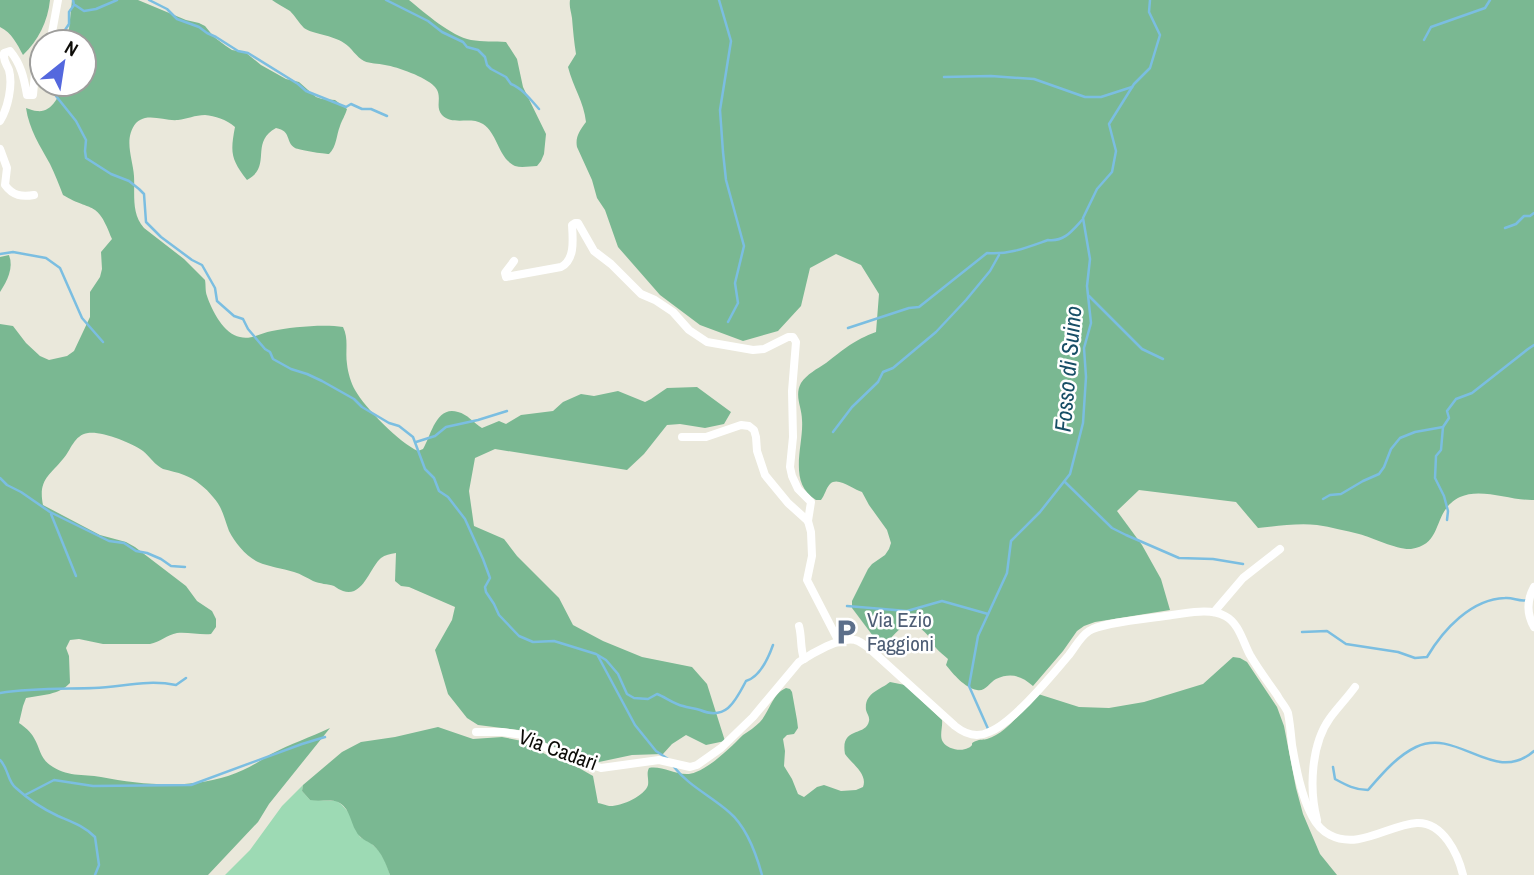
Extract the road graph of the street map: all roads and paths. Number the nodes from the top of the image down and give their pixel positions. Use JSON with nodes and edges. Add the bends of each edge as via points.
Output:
{"nodes":[{"id":1,"x":58,"y":0,"type":"edge"},
{"id":2,"x":53,"y":28,"type":"edge"},
{"id":3,"x":28,"y":94,"type":"edge"},
{"id":4,"x":0,"y":121,"type":"edge"},
{"id":5,"x":0,"y":149,"type":"edge"},
{"id":6,"x":34,"y":195,"type":"dead end"},
{"id":7,"x":514,"y":261,"type":"dead end"},
{"id":8,"x":682,"y":437,"type":"dead end"},
{"id":9,"x":808,"y":521,"type":"junction"},
{"id":10,"x":1280,"y":549,"type":"dead end"},
{"id":11,"x":1534,"y":587,"type":"edge"},
{"id":12,"x":1214,"y":612,"type":"junction"},
{"id":13,"x":799,"y":626,"type":"dead end"},
{"id":14,"x":1534,"y":627,"type":"edge"},
{"id":15,"x":839,"y":642,"type":"junction"},
{"id":16,"x":804,"y":659,"type":"junction"},
{"id":17,"x":1355,"y":687,"type":"dead end"},
{"id":18,"x":476,"y":732,"type":"dead end"},
{"id":19,"x":1318,"y":826,"type":"junction"},
{"id":20,"x":1462,"y":875,"type":"edge"}],
"edges":[{"from":1,"to":2,"type":"street"},
{"from":3,"to":4,"type":"street","via":[[16,58],[10,51],[4,53],[9,70],[8,107]]},
{"from":5,"to":6,"type":"street","via":[[7,168],[5,185],[16,195]]},
{"from":7,"to":9,"type":"street","via":[[506,276],[566,265],[572,225],[578,223],[594,251],[641,294],[664,306],[707,342],[753,350],[793,337],[790,467],[798,489],[811,502]]},
{"from":8,"to":9,"type":"street","via":[[706,437],[741,425],[752,428],[765,475]]},
{"from":9,"to":15,"type":"street","via":[[812,556],[807,580]]},
{"from":10,"to":12,"type":"street","via":[[1243,578]]},
{"from":11,"to":14,"type":"street","via":[[1528,601]]},
{"from":12,"to":15,"type":"street","via":[[1095,628],[1081,637],[1012,716],[989,733],[978,735],[955,726],[863,643]]},
{"from":12,"to":19,"type":"street","via":[[1235,625],[1287,711],[1296,766]]},
{"from":13,"to":16,"type":"street"},
{"from":15,"to":16,"type":"street","name":"Via Cadari"},
{"from":16,"to":18,"type":"street","name":"Via Cadari","via":[[721,748],[690,767],[659,760],[601,768],[523,735]]},
{"from":17,"to":19,"type":"street","via":[[1320,737],[1312,769]]},
{"from":19,"to":20,"type":"street","via":[[1346,841],[1425,824],[1451,844]]}]}
